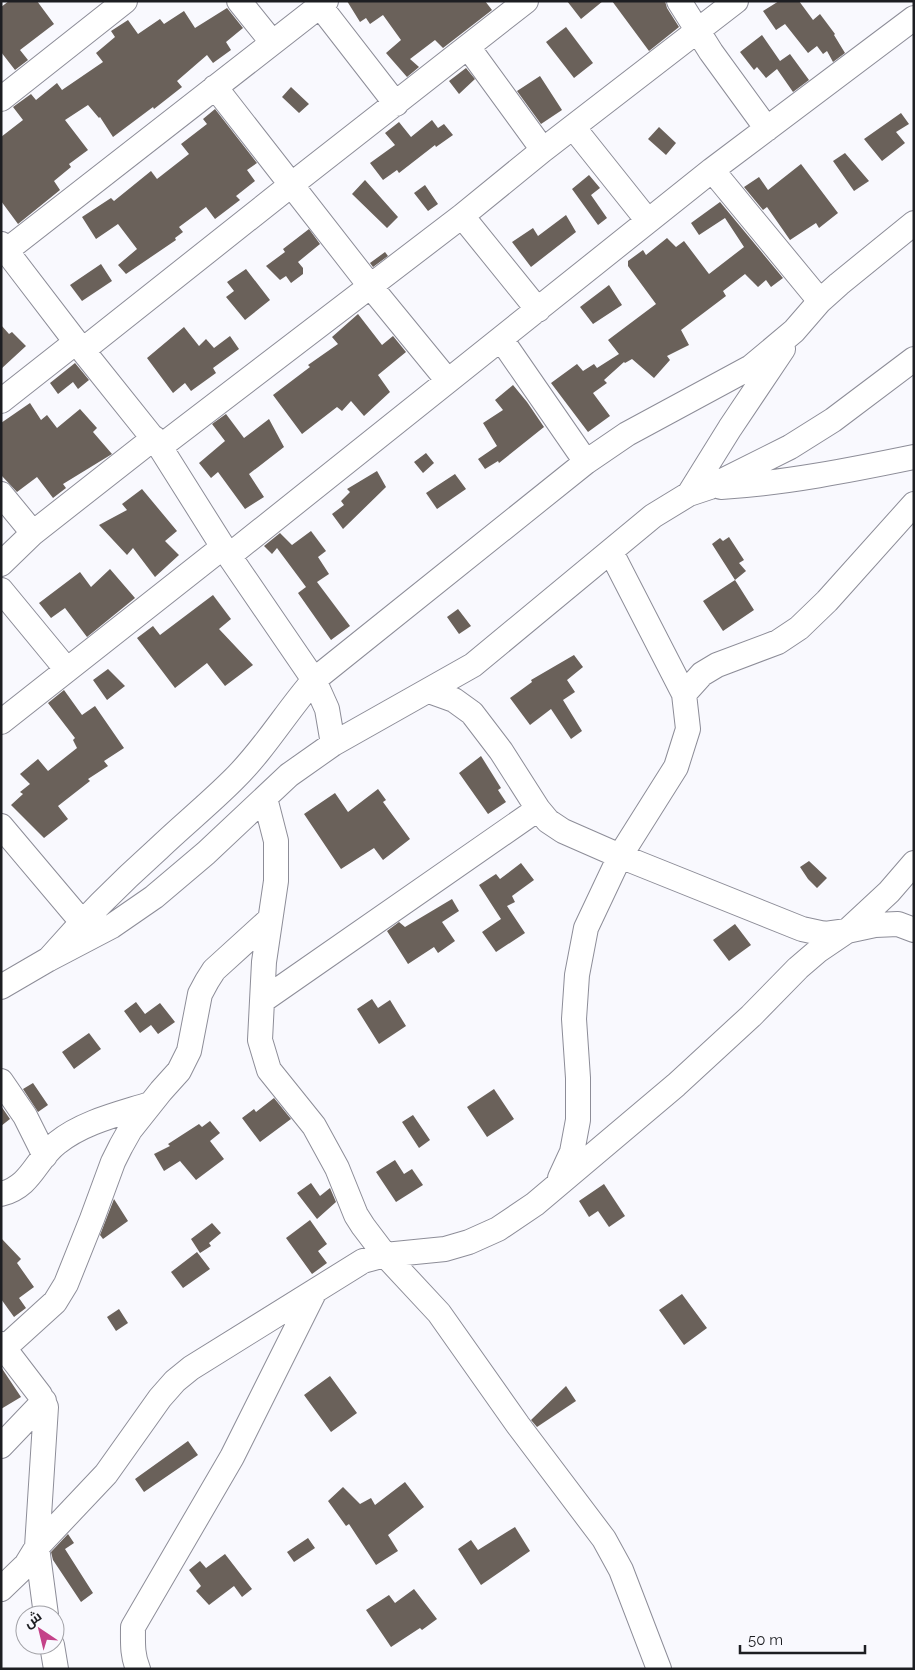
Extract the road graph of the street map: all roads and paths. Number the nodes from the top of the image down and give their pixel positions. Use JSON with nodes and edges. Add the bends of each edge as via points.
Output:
{"nodes":[{"id":1,"x":125,"y":1,"type":"edge"},
{"id":2,"x":239,"y":1,"type":"edge"},
{"id":3,"x":679,"y":1,"type":"edge"},
{"id":4,"x":736,"y":1,"type":"edge"},
{"id":5,"x":323,"y":3,"type":"edge"},
{"id":6,"x":522,"y":3,"type":"edge"},
{"id":7,"x":914,"y":18,"type":"edge"},
{"id":8,"x":699,"y":31,"type":"junction"},
{"id":9,"x":272,"y":42,"type":"junction"},
{"id":10,"x":468,"y":47,"type":"junction"},
{"id":11,"x":214,"y":87,"type":"junction"},
{"id":12,"x":1,"y":99,"type":"edge"},
{"id":13,"x":396,"y":104,"type":"junction"},
{"id":14,"x":573,"y":127,"type":"junction"},
{"id":15,"x":767,"y":129,"type":"junction"},
{"id":16,"x":543,"y":150,"type":"junction"},
{"id":17,"x":712,"y":170,"type":"junction"},
{"id":18,"x":290,"y":185,"type":"junction"},
{"id":19,"x":462,"y":216,"type":"junction"},
{"id":20,"x":648,"y":221,"type":"junction"},
{"id":21,"x":914,"y":222,"type":"edge"},
{"id":22,"x":4,"y":247,"type":"edge"},
{"id":23,"x":371,"y":286,"type":"junction"},
{"id":24,"x":820,"y":301,"type":"junction"},
{"id":25,"x":538,"y":310,"type":"junction"},
{"id":26,"x":794,"y":332,"type":"junction"},
{"id":27,"x":500,"y":338,"type":"junction"},
{"id":28,"x":80,"y":346,"type":"junction"},
{"id":29,"x":914,"y":359,"type":"edge"},
{"id":30,"x":448,"y":381,"type":"junction"},
{"id":31,"x":1,"y":401,"type":"edge"},
{"id":32,"x":157,"y":442,"type":"junction"},
{"id":33,"x":914,"y":457,"type":"edge"},
{"id":34,"x":586,"y":462,"type":"junction"},
{"id":35,"x":700,"y":491,"type":"junction"},
{"id":36,"x":1,"y":494,"type":"edge"},
{"id":37,"x":914,"y":504,"type":"edge"},
{"id":38,"x":33,"y":533,"type":"junction"},
{"id":39,"x":226,"y":551,"type":"junction"},
{"id":40,"x":611,"y":552,"type":"junction"},
{"id":41,"x":1,"y":564,"type":"edge"},
{"id":42,"x":1,"y":590,"type":"edge"},
{"id":43,"x":67,"y":670,"type":"junction"},
{"id":44,"x":314,"y":680,"type":"junction"},
{"id":45,"x":429,"y":691,"type":"junction"},
{"id":46,"x":684,"y":694,"type":"junction"},
{"id":47,"x":1,"y":722,"type":"edge"},
{"id":48,"x":333,"y":744,"type":"junction"},
{"id":49,"x":265,"y":798,"type":"junction"},
{"id":50,"x":538,"y":809,"type":"junction"},
{"id":51,"x":1,"y":826,"type":"edge"},
{"id":52,"x":620,"y":856,"type":"junction"},
{"id":53,"x":914,"y":863,"type":"edge"},
{"id":54,"x":269,"y":920,"type":"junction"},
{"id":55,"x":82,"y":922,"type":"junction"},
{"id":56,"x":914,"y":930,"type":"edge"},
{"id":57,"x":847,"y":931,"type":"junction"},
{"id":58,"x":48,"y":959,"type":"junction"},
{"id":59,"x":1,"y":987,"type":"edge"},
{"id":60,"x":262,"y":1001,"type":"junction"},
{"id":61,"x":1,"y":1080,"type":"edge"},
{"id":62,"x":150,"y":1104,"type":"junction"},
{"id":63,"x":45,"y":1156,"type":"junction"},
{"id":64,"x":557,"y":1184,"type":"junction"},
{"id":65,"x":1,"y":1194,"type":"edge"},
{"id":66,"x":385,"y":1255,"type":"junction"},
{"id":67,"x":315,"y":1291,"type":"junction"},
{"id":68,"x":2,"y":1348,"type":"edge"},
{"id":69,"x":44,"y":1401,"type":"junction"},
{"id":70,"x":1,"y":1446,"type":"edge"},
{"id":71,"x":37,"y":1547,"type":"junction"},
{"id":72,"x":1,"y":1589,"type":"edge"},
{"id":73,"x":45,"y":1605,"type":"edge"},
{"id":74,"x":54,"y":1655,"type":"edge"},
{"id":75,"x":56,"y":1669,"type":"edge"},
{"id":76,"x":138,"y":1669,"type":"edge"},
{"id":77,"x":659,"y":1669,"type":"edge"}],
"edges":[{"from":1,"to":12,"type":"street"},
{"from":2,"to":9,"type":"street"},
{"from":3,"to":8,"type":"street"},
{"from":4,"to":8,"type":"street"},
{"from":5,"to":9,"type":"street"},
{"from":5,"to":13,"type":"street"},
{"from":6,"to":10,"type":"street"},
{"from":7,"to":15,"type":"street"},
{"from":8,"to":14,"type":"street"},
{"from":8,"to":15,"type":"street"},
{"from":9,"to":11,"type":"street"},
{"from":10,"to":13,"type":"street"},
{"from":10,"to":16,"type":"street"},
{"from":11,"to":18,"type":"street"},
{"from":11,"to":22,"type":"street"},
{"from":13,"to":18,"type":"street"},
{"from":14,"to":16,"type":"street"},
{"from":14,"to":20,"type":"street"},
{"from":15,"to":17,"type":"street"},
{"from":16,"to":19,"type":"street"},
{"from":17,"to":20,"type":"street"},
{"from":17,"to":24,"type":"street"},
{"from":18,"to":23,"type":"street"},
{"from":18,"to":28,"type":"street"},
{"from":19,"to":23,"type":"street"},
{"from":19,"to":25,"type":"street"},
{"from":20,"to":25,"type":"street"},
{"from":21,"to":24,"type":"street"},
{"from":22,"to":28,"type":"street"},
{"from":23,"to":30,"type":"street"},
{"from":23,"to":32,"type":"street"},
{"from":24,"to":26,"type":"street"},
{"from":25,"to":27,"type":"street"},
{"from":26,"to":34,"type":"street","via":[[750,367],[627,434]]},
{"from":26,"to":35,"type":"street","via":[[725,435]]},
{"from":27,"to":30,"type":"street"},
{"from":27,"to":34,"type":"street"},
{"from":28,"to":31,"type":"street"},
{"from":28,"to":32,"type":"street"},
{"from":29,"to":35,"type":"street","via":[[833,420],[790,447]]},
{"from":30,"to":39,"type":"street"},
{"from":32,"to":38,"type":"street"},
{"from":32,"to":39,"type":"street"},
{"from":33,"to":35,"type":"street","via":[[825,474]]},
{"from":34,"to":44,"type":"street"},
{"from":35,"to":40,"type":"street","via":[[653,516]]},
{"from":36,"to":38,"type":"street"},
{"from":37,"to":46,"type":"street","via":[[799,628],[778,642],[717,665],[702,674]]},
{"from":38,"to":41,"type":"street"},
{"from":39,"to":43,"type":"street"},
{"from":39,"to":44,"type":"street"},
{"from":40,"to":45,"type":"street","via":[[473,665]]},
{"from":40,"to":46,"type":"street"},
{"from":42,"to":43,"type":"street"},
{"from":43,"to":47,"type":"street"},
{"from":44,"to":48,"type":"street","via":[[327,709]]},
{"from":44,"to":55,"type":"street","via":[[233,780]]},
{"from":45,"to":48,"type":"street"},
{"from":45,"to":50,"type":"street","via":[[454,700],[472,713]]},
{"from":46,"to":52,"type":"street","via":[[688,729],[676,767]]},
{"from":48,"to":49,"type":"street","via":[[289,775]]},
{"from":49,"to":54,"type":"street","via":[[276,841],[276,881]]},
{"from":49,"to":58,"type":"street","via":[[154,897],[112,926]]},
{"from":50,"to":52,"type":"street","via":[[563,832]]},
{"from":50,"to":60,"type":"street"},
{"from":51,"to":55,"type":"street"},
{"from":52,"to":57,"type":"street","via":[[802,929],[825,934]]},
{"from":52,"to":64,"type":"street","via":[[586,928],[577,975],[574,1019],[578,1120],[572,1152]]},
{"from":53,"to":57,"type":"street","via":[[889,892]]},
{"from":54,"to":60,"type":"street"},
{"from":54,"to":62,"type":"street","via":[[214,970],[200,994],[189,1052],[179,1071]]},
{"from":55,"to":58,"type":"street"},
{"from":56,"to":57,"type":"street","via":[[898,924]]},
{"from":57,"to":64,"type":"street","via":[[798,968],[676,1085]]},
{"from":58,"to":59,"type":"street"},
{"from":60,"to":66,"type":"street","via":[[260,1040],[269,1070],[314,1126],[337,1168],[356,1215]]},
{"from":61,"to":63,"type":"street","via":[[25,1116]]},
{"from":62,"to":63,"type":"street","via":[[91,1123],[55,1144]]},
{"from":62,"to":68,"type":"street","via":[[112,1162],[66,1284],[55,1302]]},
{"from":63,"to":65,"type":"street","via":[[23,1184]]},
{"from":64,"to":66,"type":"street","via":[[498,1230],[469,1242],[445,1249]]},
{"from":66,"to":67,"type":"street","via":[[363,1261]]},
{"from":66,"to":77,"type":"street","via":[[439,1313],[604,1539],[621,1570]]},
{"from":67,"to":71,"type":"street","via":[[175,1381],[106,1474]]},
{"from":67,"to":76,"type":"street","via":[[232,1458],[133,1627],[132,1647]]},
{"from":68,"to":69,"type":"street"},
{"from":69,"to":70,"type":"street"},
{"from":69,"to":71,"type":"street"},
{"from":71,"to":72,"type":"street","via":[[26,1565]]},
{"from":71,"to":73,"type":"street"},
{"from":74,"to":75,"type":"street"}]}
